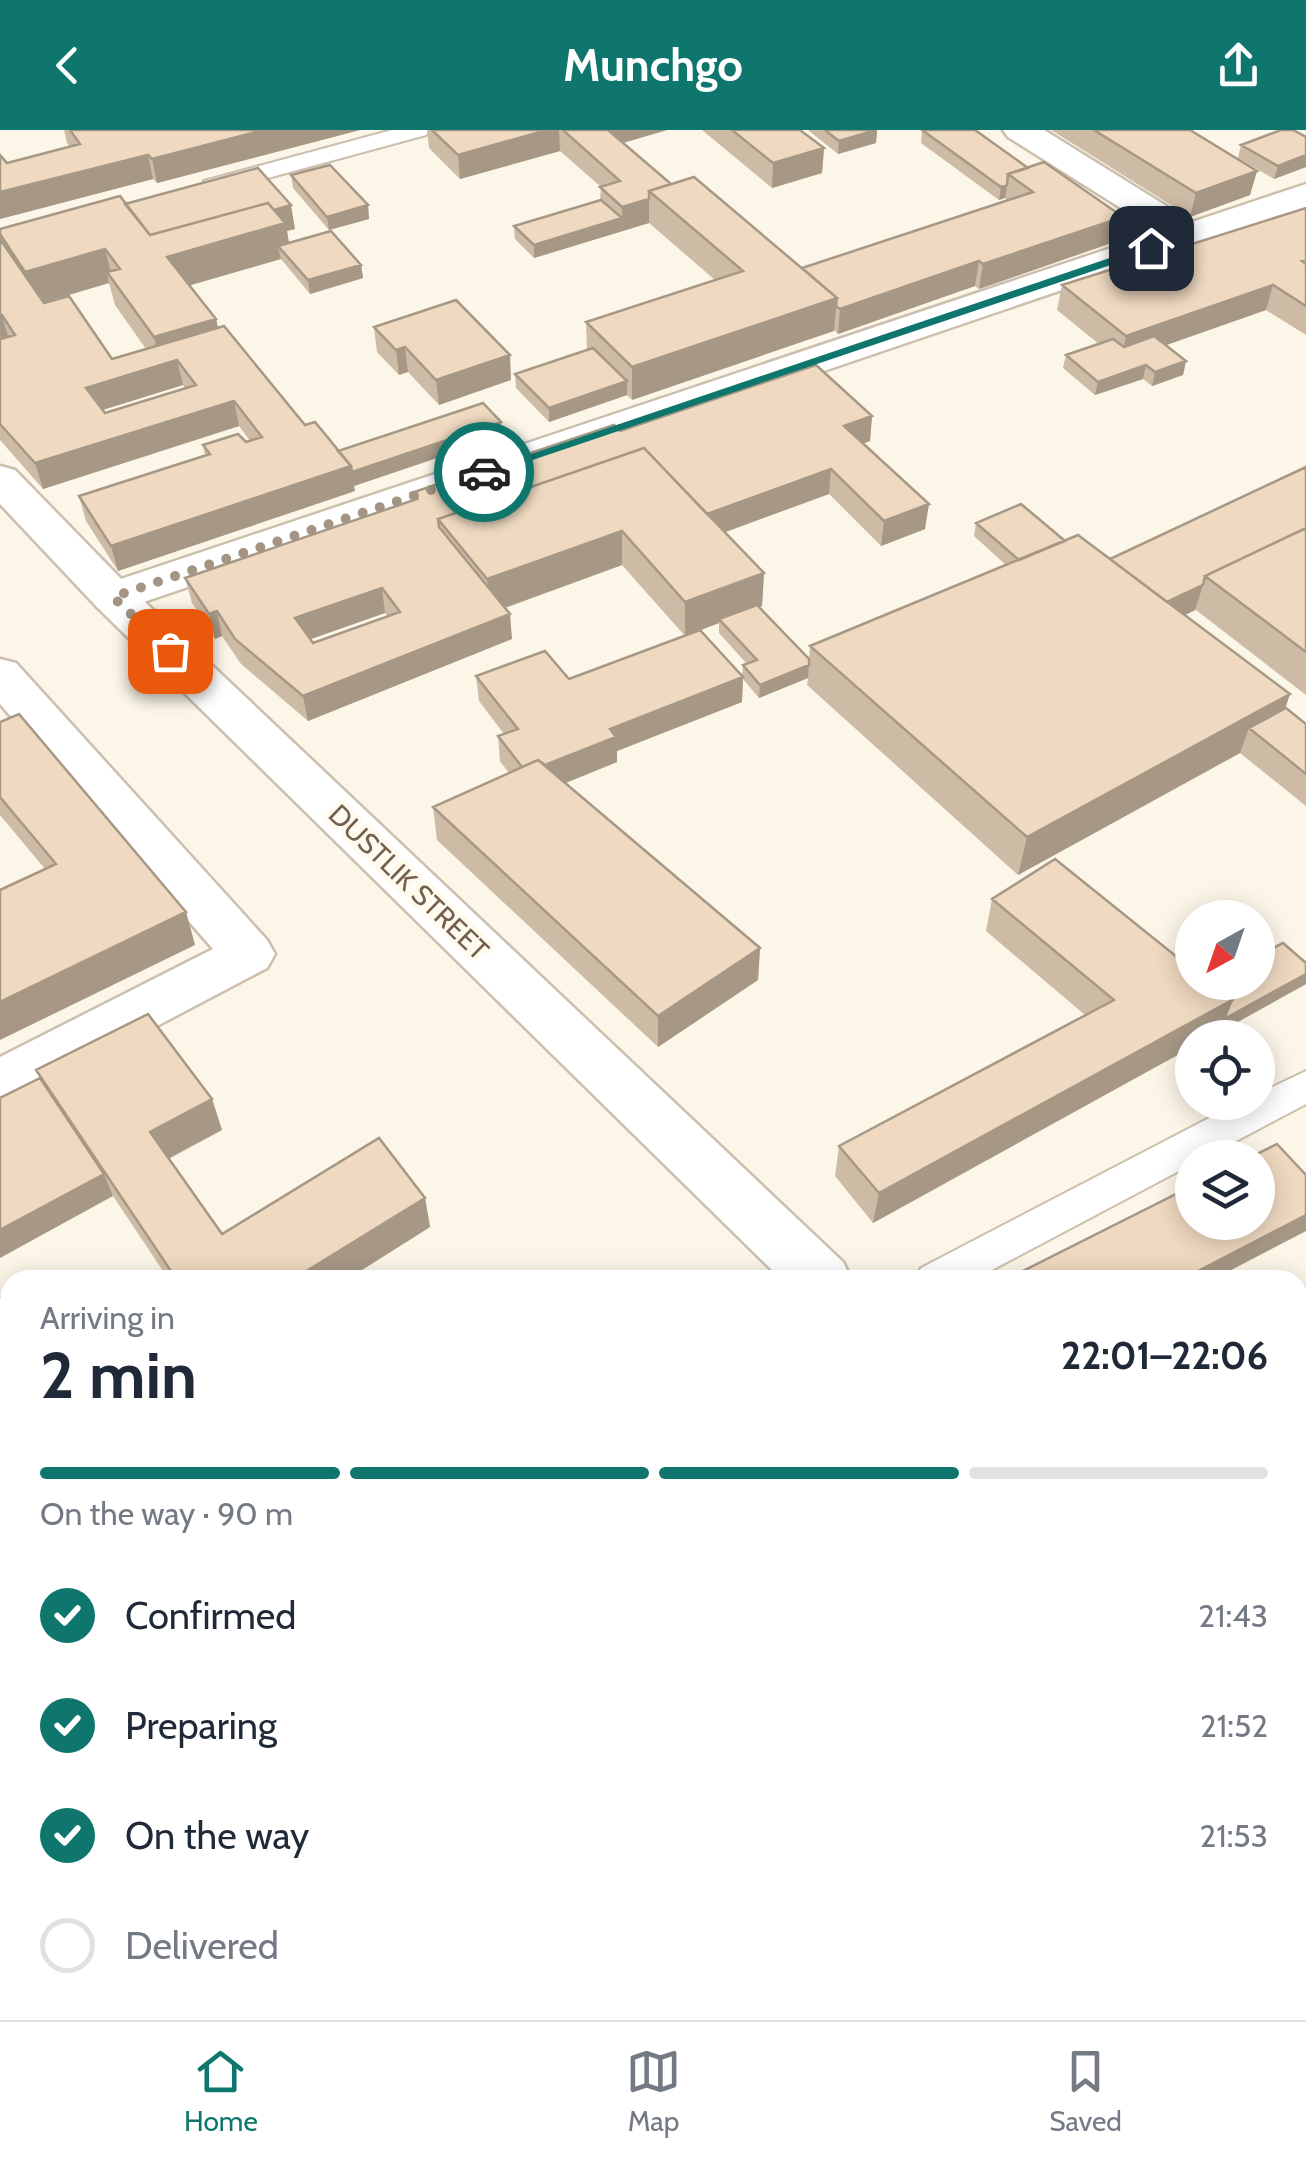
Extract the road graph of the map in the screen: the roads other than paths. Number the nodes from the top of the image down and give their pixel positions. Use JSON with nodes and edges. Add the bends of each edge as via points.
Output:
{"nodes":[{"id":1,"x":418,"y":130,"type":"edge"},
{"id":2,"x":1020,"y":130,"type":"edge"},
{"id":3,"x":190,"y":192,"type":"edge"},
{"id":4,"x":1306,"y":195,"type":"edge"},
{"id":5,"x":1188,"y":235,"type":"junction"},
{"id":6,"x":0,"y":480,"type":"edge"},
{"id":7,"x":113,"y":597,"type":"junction"},
{"id":8,"x":0,"y":674,"type":"edge"},
{"id":9,"x":0,"y":1082,"type":"edge"},
{"id":10,"x":1306,"y":1086,"type":"edge"},
{"id":11,"x":812,"y":1270,"type":"edge"},
{"id":12,"x":954,"y":1270,"type":"edge"}],
"edges":[{"from":1,"to":3,"type":"lane"},
{"from":2,"to":5,"type":"street"},
{"from":4,"to":5,"type":"street"},
{"from":5,"to":7,"type":"street"},
{"from":6,"to":7,"type":"street","name":"DUSTLIK STREET"},
{"from":7,"to":11,"type":"street","name":"DUSTLIK STREET"},
{"from":8,"to":9,"type":"street","via":[[249,954]]},
{"from":10,"to":12,"type":"lane"}]}
